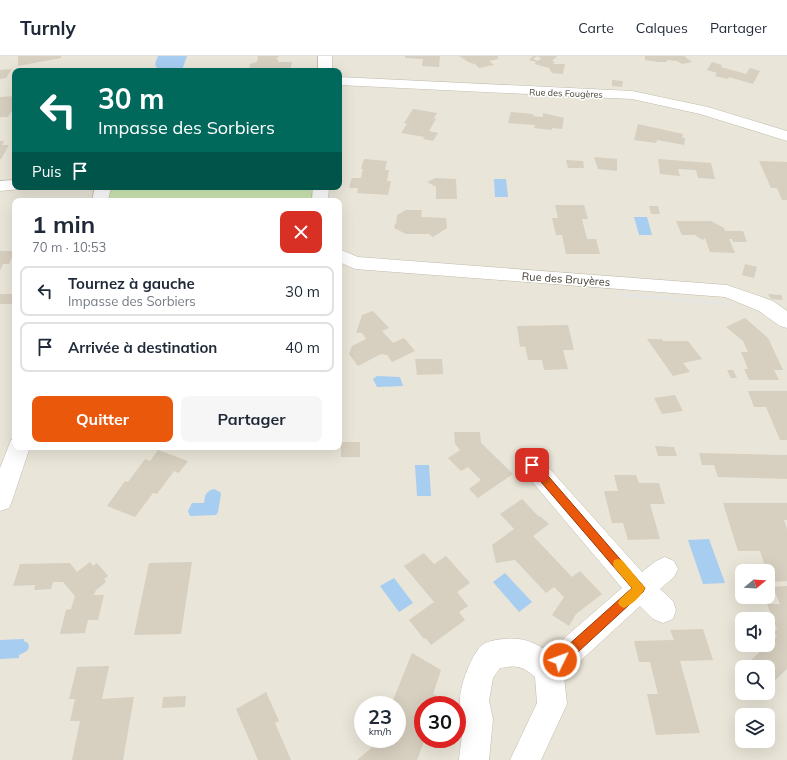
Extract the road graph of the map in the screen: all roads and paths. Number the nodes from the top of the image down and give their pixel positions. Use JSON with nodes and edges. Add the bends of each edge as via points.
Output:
{"nodes":[{"id":1,"x":325,"y":56,"type":"edge"},
{"id":2,"x":325,"y":68,"type":"edge"},
{"id":3,"x":342,"y":81,"type":"edge"},
{"id":4,"x":787,"y":136,"type":"edge"},
{"id":5,"x":0,"y":186,"type":"edge"},
{"id":6,"x":12,"y":186,"type":"edge"},
{"id":7,"x":342,"y":256,"type":"edge"},
{"id":8,"x":787,"y":322,"type":"edge"},
{"id":9,"x":18,"y":450,"type":"edge"},
{"id":10,"x":532,"y":465,"type":"dead end"},
{"id":11,"x":0,"y":501,"type":"edge"},
{"id":12,"x":665,"y":569,"type":"dead end"},
{"id":13,"x":640,"y":588,"type":"junction"},
{"id":14,"x":663,"y":610,"type":"dead end"},
{"id":15,"x":549,"y":670,"type":"junction"},
{"id":16,"x":474,"y":760,"type":"edge"},
{"id":17,"x":526,"y":760,"type":"edge"}],
"edges":[{"from":1,"to":2,"type":"street"},
{"from":3,"to":4,"type":"street","name":"Rue des Fougères","via":[[632,95],[703,110]]},
{"from":5,"to":6,"type":"street"},
{"from":7,"to":8,"type":"street","name":"Rue des Bruyères","via":[[355,263],[726,291],[766,306]]},
{"from":9,"to":11,"type":"street"},
{"from":10,"to":13,"type":"street"},
{"from":12,"to":13,"type":"street"},
{"from":13,"to":14,"type":"street"},
{"from":13,"to":15,"type":"street"},
{"from":15,"to":16,"type":"street","via":[[529,654],[510,652],[492,655],[480,672],[474,701],[478,719]]},
{"from":15,"to":17,"type":"street","via":[[552,704]]}]}
